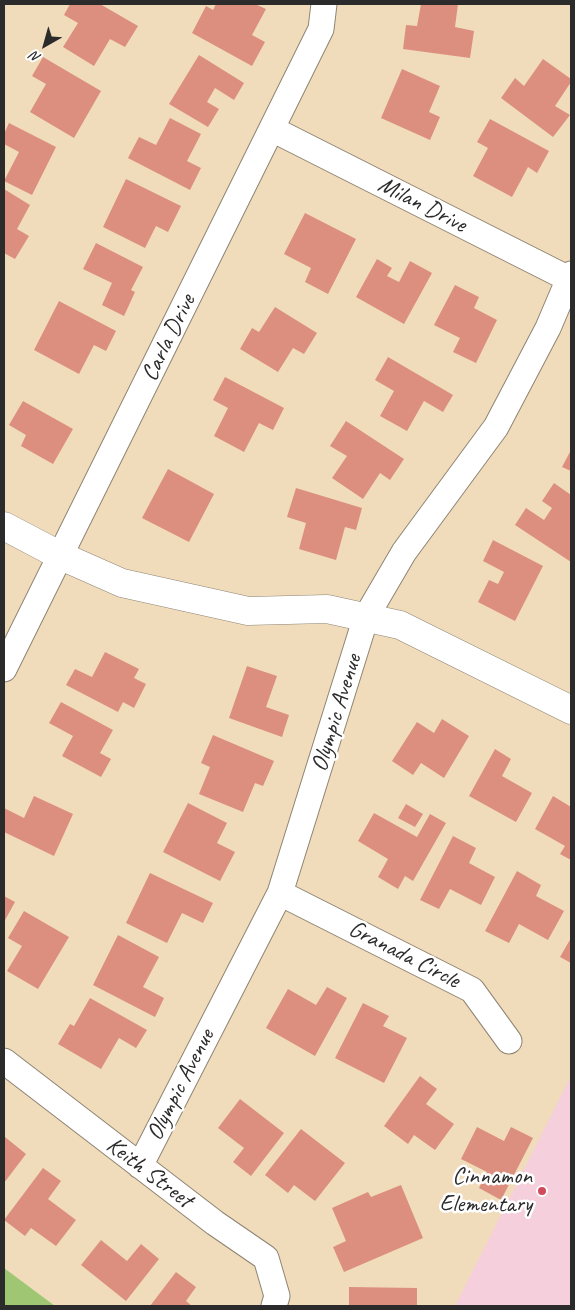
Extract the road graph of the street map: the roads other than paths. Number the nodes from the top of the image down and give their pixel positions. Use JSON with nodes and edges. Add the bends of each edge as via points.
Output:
{"nodes":[{"id":1,"x":324,"y":4,"type":"edge"},
{"id":2,"x":272,"y":129,"type":"junction"},
{"id":3,"x":570,"y":278,"type":"edge"},
{"id":4,"x":4,"y":526,"type":"edge"},
{"id":5,"x":60,"y":556,"type":"junction"},
{"id":6,"x":366,"y":617,"type":"junction"},
{"id":7,"x":4,"y":669,"type":"edge"},
{"id":8,"x":571,"y":710,"type":"edge"},
{"id":9,"x":280,"y":893,"type":"junction"},
{"id":10,"x":508,"y":1041,"type":"dead end"},
{"id":11,"x":4,"y":1061,"type":"edge"},
{"id":12,"x":140,"y":1166,"type":"junction"},
{"id":13,"x":276,"y":1301,"type":"edge"}],
"edges":[{"from":1,"to":2,"type":"street","name":"Carla Drive","via":[[322,30]]},
{"from":2,"to":3,"type":"street","name":"Milan Drive"},
{"from":2,"to":5,"type":"street","name":"Carla Drive"},
{"from":3,"to":6,"type":"street","name":"Olympic Avenue","via":[[548,328],[496,427],[404,552]]},
{"from":4,"to":5,"type":"street"},
{"from":5,"to":6,"type":"street","via":[[122,582],[248,611],[327,609]]},
{"from":5,"to":7,"type":"street","name":"Carla Drive"},
{"from":6,"to":8,"type":"street","via":[[400,625]]},
{"from":6,"to":9,"type":"street","name":"Olympic Avenue"},
{"from":9,"to":10,"type":"street","name":"Granada Circle","via":[[472,990]]},
{"from":9,"to":12,"type":"street","name":"Olympic Avenue"},
{"from":11,"to":12,"type":"street","name":"Keith Street"},
{"from":12,"to":13,"type":"street","name":"Keith Street","via":[[266,1258]]}]}
